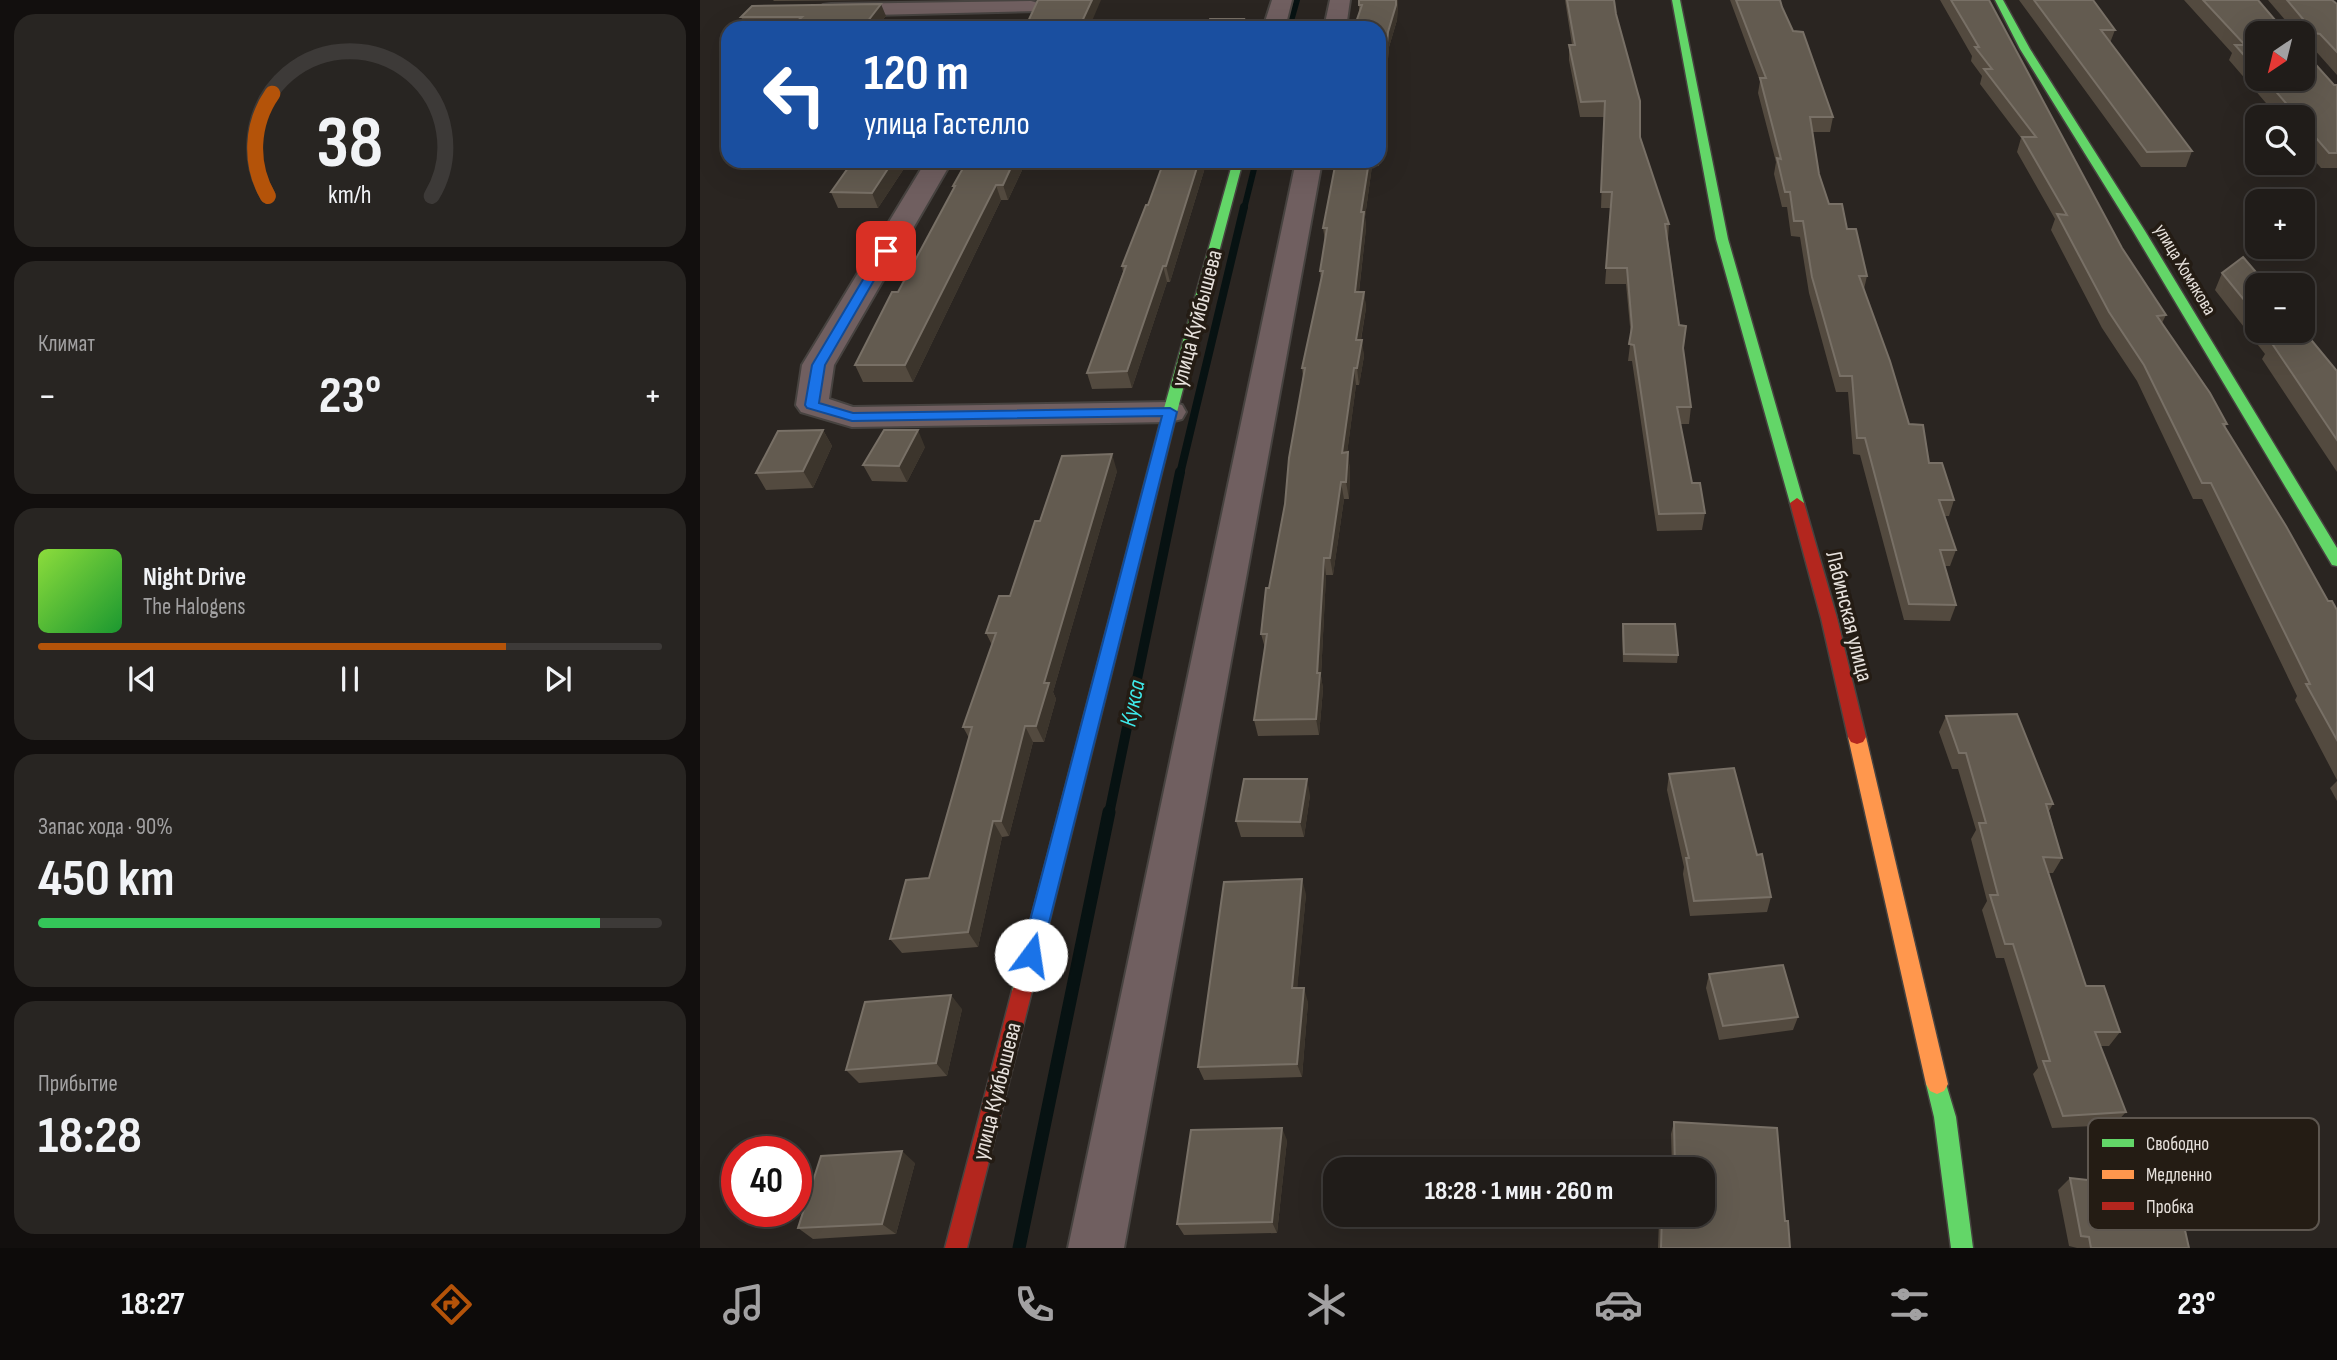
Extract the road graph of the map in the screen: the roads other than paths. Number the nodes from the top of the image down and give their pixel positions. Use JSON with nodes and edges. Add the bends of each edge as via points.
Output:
{"nodes":[{"id":1,"x":1282,"y":0,"type":"edge"},
{"id":2,"x":1340,"y":0,"type":"edge"},
{"id":3,"x":1676,"y":0,"type":"edge"},
{"id":4,"x":1999,"y":0,"type":"edge"},
{"id":5,"x":1033,"y":4,"type":"edge"},
{"id":6,"x":816,"y":10,"type":"edge"},
{"id":7,"x":1022,"y":21,"type":"edge"},
{"id":8,"x":1276,"y":21,"type":"edge"},
{"id":9,"x":1336,"y":21,"type":"edge"},
{"id":10,"x":935,"y":168,"type":"edge"},
{"id":11,"x":1236,"y":168,"type":"edge"},
{"id":12,"x":1308,"y":168,"type":"edge"},
{"id":13,"x":1170,"y":412,"type":"junction"},
{"id":14,"x":2337,"y":561,"type":"edge"},
{"id":15,"x":956,"y":1248,"type":"edge"},
{"id":16,"x":1096,"y":1248,"type":"edge"},
{"id":17,"x":1962,"y":1248,"type":"edge"}],
"edges":[{"from":1,"to":8,"type":"street"},
{"from":2,"to":9,"type":"street"},
{"from":3,"to":17,"type":"street","name":"Лабинская улица","via":[[1722,239],[1829,618],[1945,1117]]},
{"from":4,"to":14,"type":"street","name":"улица Хомякова"},
{"from":5,"to":6,"type":"street"},
{"from":5,"to":7,"type":"street"},
{"from":10,"to":13,"type":"street","via":[[818,365],[812,405],[852,417]]},
{"from":11,"to":13,"type":"street","name":"улица Куйбышева"},
{"from":12,"to":16,"type":"street"},
{"from":13,"to":15,"type":"street","name":"улица Куйбышева"}]}
